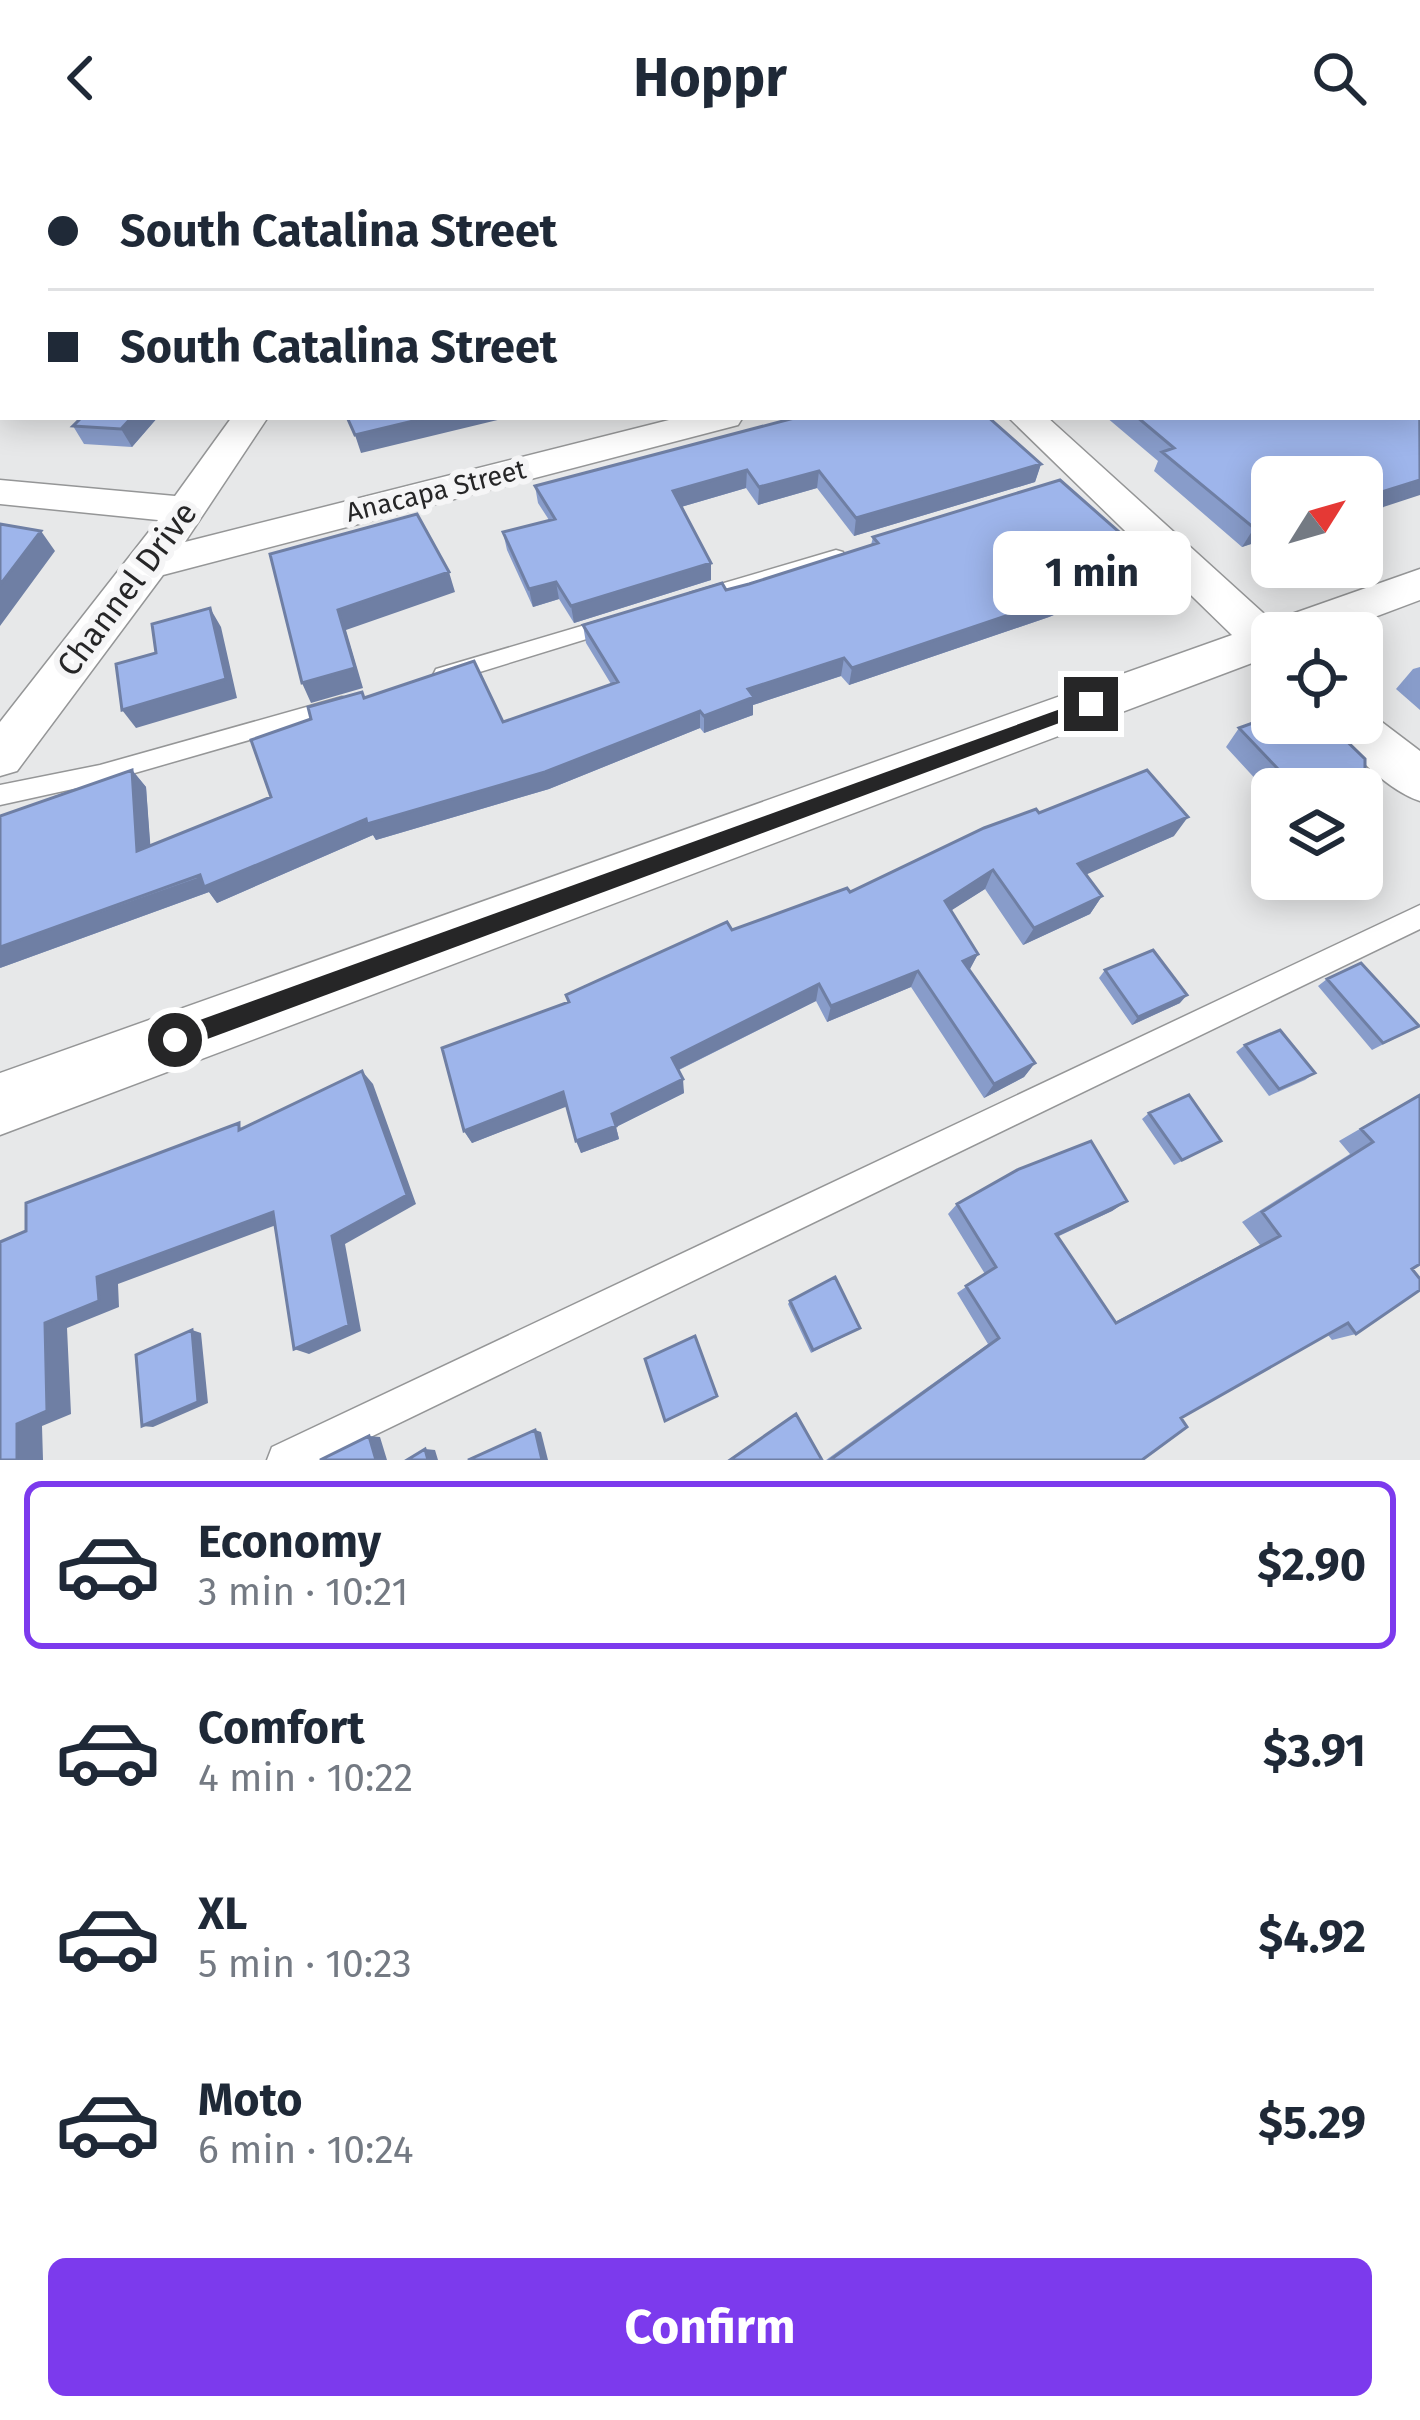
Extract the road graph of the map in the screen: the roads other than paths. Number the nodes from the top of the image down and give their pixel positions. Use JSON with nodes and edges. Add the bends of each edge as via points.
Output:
{"nodes":[{"id":1,"x":248,"y":420,"type":"edge"},
{"id":2,"x":713,"y":420,"type":"edge"},
{"id":3,"x":1028,"y":420,"type":"edge"},
{"id":4,"x":0,"y":492,"type":"edge"},
{"id":5,"x":188,"y":510,"type":"junction"},
{"id":6,"x":866,"y":548,"type":"edge"},
{"id":7,"x":148,"y":565,"type":"junction"},
{"id":8,"x":1420,"y":584,"type":"edge"},
{"id":9,"x":671,"y":606,"type":"edge"},
{"id":10,"x":1347,"y":612,"type":"edge"},
{"id":11,"x":627,"y":620,"type":"edge"},
{"id":12,"x":1251,"y":621,"type":"edge"},
{"id":13,"x":1251,"y":648,"type":"edge"},
{"id":14,"x":426,"y":680,"type":"edge"},
{"id":15,"x":359,"y":700,"type":"edge"},
{"id":16,"x":1379,"y":744,"type":"edge"},
{"id":17,"x":0,"y":757,"type":"edge"},
{"id":18,"x":1420,"y":781,"type":"edge"},
{"id":19,"x":0,"y":795,"type":"edge"},
{"id":20,"x":1420,"y":916,"type":"edge"},
{"id":21,"x":0,"y":1104,"type":"edge"},
{"id":22,"x":285,"y":1460,"type":"edge"}],
"edges":[{"from":1,"to":5,"type":"street","name":"Channel Drive"},
{"from":2,"to":7,"type":"street","name":"Anacapa Street"},
{"from":3,"to":12,"type":"street","via":[[1079,481]]},
{"from":4,"to":5,"type":"street"},
{"from":5,"to":7,"type":"street","name":"Channel Drive"},
{"from":6,"to":9,"type":"lane"},
{"from":7,"to":17,"type":"street","name":"Channel Drive"},
{"from":8,"to":10,"type":"street"},
{"from":11,"to":14,"type":"lane"},
{"from":13,"to":21,"type":"street"},
{"from":15,"to":19,"type":"lane"},
{"from":16,"to":18,"type":"street"},
{"from":20,"to":22,"type":"lane"}]}
